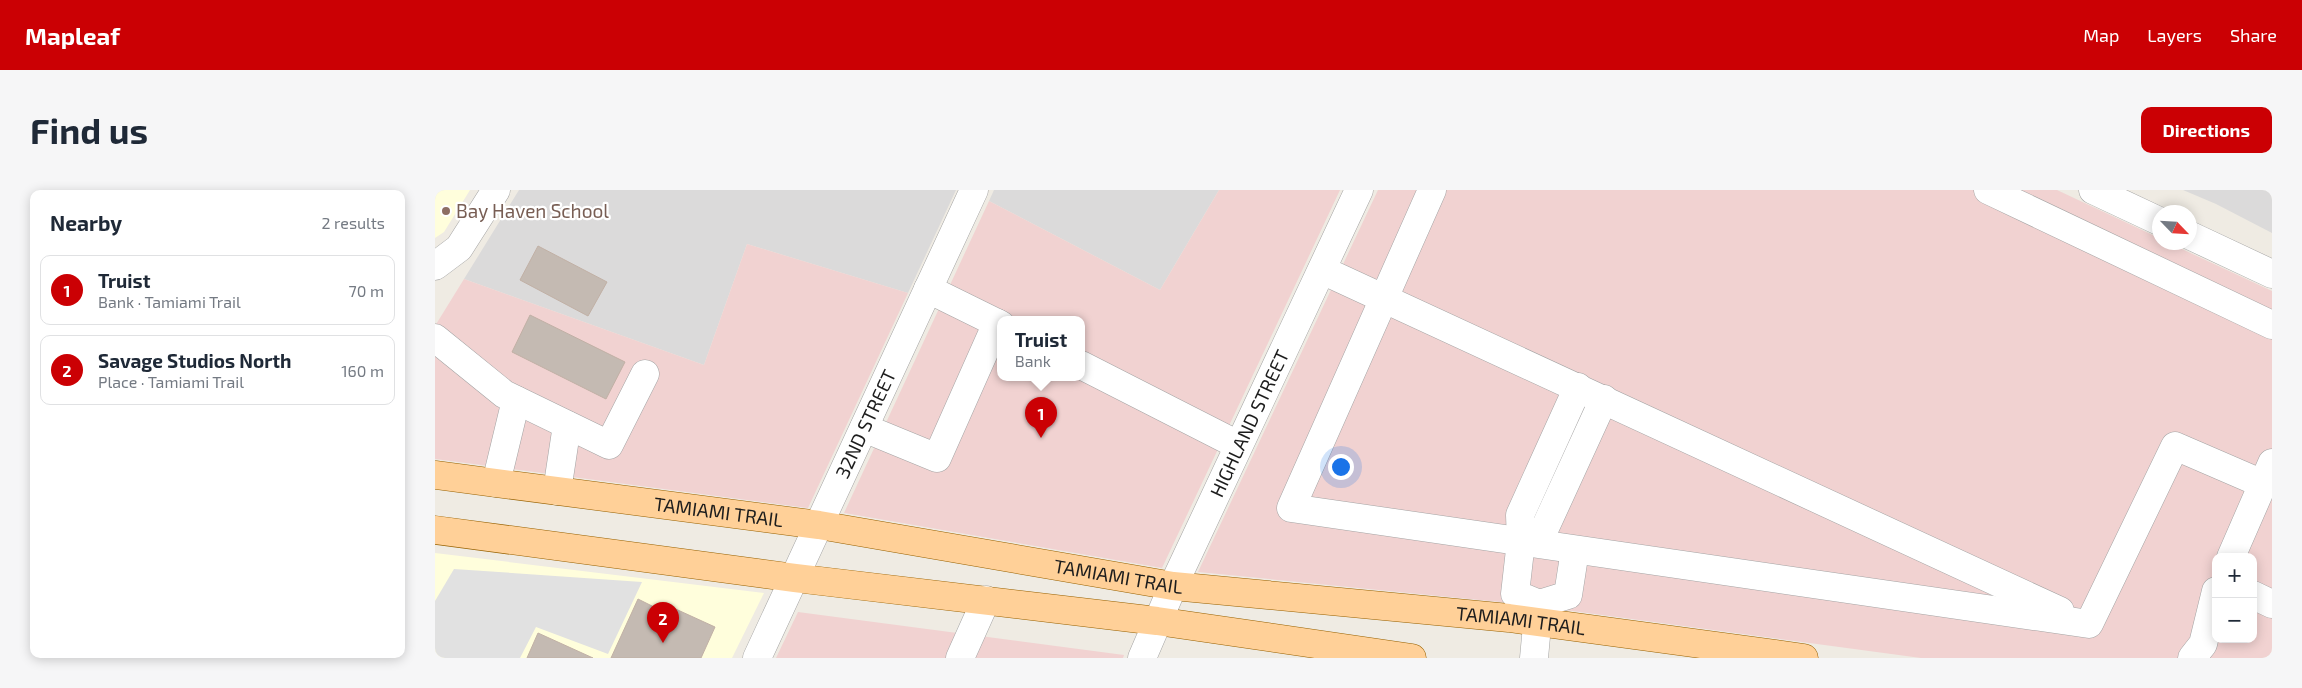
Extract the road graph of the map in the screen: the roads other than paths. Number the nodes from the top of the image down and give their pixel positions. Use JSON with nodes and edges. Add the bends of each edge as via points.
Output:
{"nodes":[{"id":1,"x":496,"y":190,"type":"edge"},
{"id":2,"x":974,"y":190,"type":"edge"},
{"id":3,"x":1359,"y":190,"type":"edge"},
{"id":4,"x":1432,"y":190,"type":"edge"},
{"id":5,"x":1988,"y":190,"type":"edge"},
{"id":6,"x":2093,"y":190,"type":"edge"},
{"id":7,"x":2152,"y":218,"type":"edge"},
{"id":8,"x":2197,"y":239,"type":"edge"},
{"id":9,"x":435,"y":266,"type":"edge"},
{"id":10,"x":1322,"y":270,"type":"junction"},
{"id":11,"x":2272,"y":274,"type":"edge"},
{"id":12,"x":928,"y":290,"type":"junction"},
{"id":13,"x":1384,"y":298,"type":"junction"},
{"id":14,"x":997,"y":323,"type":"edge"},
{"id":15,"x":2272,"y":325,"type":"edge"},
{"id":16,"x":997,"y":328,"type":"edge"},
{"id":17,"x":435,"y":338,"type":"edge"},
{"id":18,"x":1085,"y":367,"type":"edge"},
{"id":19,"x":645,"y":374,"type":"dead end"},
{"id":20,"x":1578,"y":387,"type":"junction"},
{"id":21,"x":516,"y":400,"type":"junction"},
{"id":22,"x":1604,"y":400,"type":"junction"},
{"id":23,"x":567,"y":425,"type":"junction"},
{"id":24,"x":864,"y":428,"type":"junction"},
{"id":25,"x":1239,"y":445,"type":"junction"},
{"id":26,"x":2267,"y":474,"type":"edge"},
{"id":27,"x":435,"y":475,"type":"edge"},
{"id":28,"x":496,"y":483,"type":"junction"},
{"id":29,"x":557,"y":491,"type":"junction"},
{"id":30,"x":819,"y":525,"type":"junction"},
{"id":31,"x":435,"y":530,"type":"edge"},
{"id":32,"x":1530,"y":542,"type":"junction"},
{"id":33,"x":1575,"y":550,"type":"junction"},
{"id":34,"x":2233,"y":553,"type":"edge"},
{"id":35,"x":795,"y":578,"type":"junction"},
{"id":36,"x":1173,"y":586,"type":"junction"},
{"id":37,"x":2257,"y":597,"type":"edge"},
{"id":38,"x":2214,"y":598,"type":"edge"},
{"id":39,"x":986,"y":600,"type":"junction"},
{"id":40,"x":2272,"y":604,"type":"edge"},
{"id":41,"x":1538,"y":613,"type":"junction"},
{"id":42,"x":1157,"y":621,"type":"junction"},
{"id":43,"x":2089,"y":624,"type":"junction"},
{"id":44,"x":2201,"y":653,"type":"edge"},
{"id":45,"x":757,"y":658,"type":"edge"},
{"id":46,"x":960,"y":658,"type":"edge"},
{"id":47,"x":1142,"y":658,"type":"edge"},
{"id":48,"x":1412,"y":658,"type":"edge"},
{"id":49,"x":1533,"y":658,"type":"edge"},
{"id":50,"x":1804,"y":658,"type":"edge"}],
"edges":[{"from":1,"to":9,"type":"street","via":[[459,248]]},
{"from":2,"to":12,"type":"street","name":"32ND STREET"},
{"from":3,"to":10,"type":"street","name":"HIGHLAND STREET"},
{"from":4,"to":13,"type":"street"},
{"from":5,"to":15,"type":"street"},
{"from":6,"to":7,"type":"street"},
{"from":8,"to":11,"type":"street"},
{"from":10,"to":13,"type":"street"},
{"from":10,"to":25,"type":"street","name":"HIGHLAND STREET"},
{"from":12,"to":14,"type":"street"},
{"from":12,"to":24,"type":"street","name":"32ND STREET"},
{"from":13,"to":20,"type":"street"},
{"from":13,"to":32,"type":"street","via":[[1291,508]]},
{"from":16,"to":24,"type":"street","via":[[937,458]]},
{"from":17,"to":21,"type":"street","via":[[504,394]]},
{"from":18,"to":25,"type":"street"},
{"from":19,"to":23,"type":"street","via":[[609,445]]},
{"from":20,"to":22,"type":"street"},
{"from":20,"to":32,"type":"street","via":[[1520,515]]},
{"from":21,"to":23,"type":"street"},
{"from":21,"to":28,"type":"street"},
{"from":22,"to":32,"type":"street"},
{"from":22,"to":43,"type":"street"},
{"from":23,"to":29,"type":"street"},
{"from":24,"to":30,"type":"street","name":"32ND STREET"},
{"from":25,"to":36,"type":"street","name":"HIGHLAND STREET"},
{"from":26,"to":34,"type":"street"},
{"from":26,"to":43,"type":"street","via":[[2175,446]]},
{"from":27,"to":28,"type":"main road","name":"TAMIAMI TRAIL"},
{"from":28,"to":29,"type":"main road","name":"TAMIAMI TRAIL"},
{"from":29,"to":30,"type":"main road","name":"TAMIAMI TRAIL"},
{"from":30,"to":35,"type":"street","name":"32ND STREET"},
{"from":30,"to":36,"type":"main road","name":"TAMIAMI TRAIL"},
{"from":31,"to":35,"type":"main road","name":"TAMIAMI TRAIL"},
{"from":32,"to":33,"type":"street"},
{"from":32,"to":41,"type":"street","via":[[1515,594]]},
{"from":33,"to":41,"type":"street","via":[[1568,595]]},
{"from":33,"to":43,"type":"street"},
{"from":35,"to":39,"type":"main road","name":"TAMIAMI TRAIL"},
{"from":35,"to":45,"type":"street","name":"32ND STREET"},
{"from":36,"to":41,"type":"main road","name":"TAMIAMI TRAIL"},
{"from":36,"to":42,"type":"street","name":"HIGHLAND STREET"},
{"from":37,"to":40,"type":"street"},
{"from":38,"to":44,"type":"street"},
{"from":39,"to":42,"type":"main road","name":"TAMIAMI TRAIL"},
{"from":39,"to":46,"type":"street"},
{"from":41,"to":49,"type":"street"},
{"from":41,"to":50,"type":"main road","name":"TAMIAMI TRAIL"},
{"from":42,"to":47,"type":"street","name":"HIGHLAND STREET"},
{"from":42,"to":48,"type":"main road","name":"TAMIAMI TRAIL"}]}
